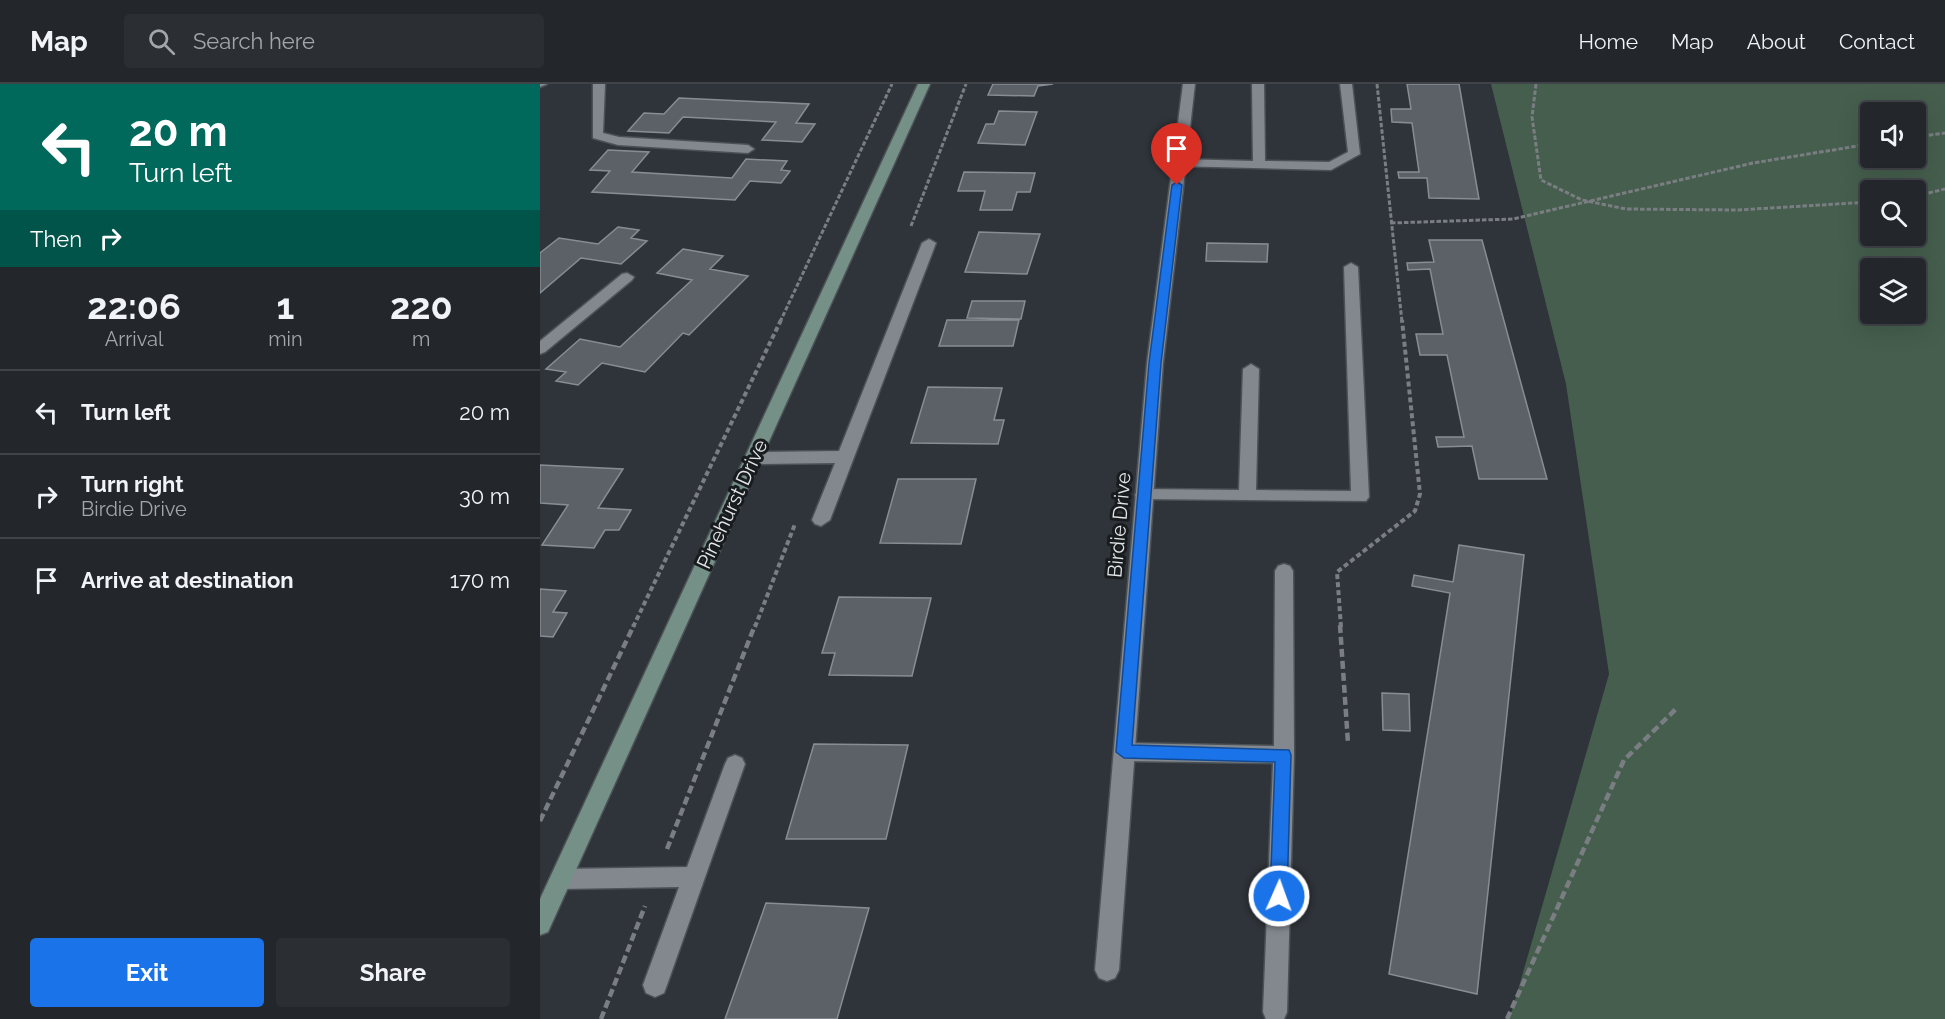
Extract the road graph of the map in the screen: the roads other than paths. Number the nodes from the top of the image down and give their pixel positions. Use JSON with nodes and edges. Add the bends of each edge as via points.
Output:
{"nodes":[{"id":1,"x":599,"y":84,"type":"edge"},
{"id":2,"x":924,"y":84,"type":"edge"},
{"id":3,"x":1189,"y":84,"type":"edge"},
{"id":4,"x":1258,"y":84,"type":"edge"},
{"id":5,"x":1346,"y":84,"type":"edge"},
{"id":6,"x":748,"y":149,"type":"dead end"},
{"id":7,"x":1180,"y":163,"type":"junction"},
{"id":8,"x":1259,"y":165,"type":"junction"},
{"id":9,"x":928,"y":243,"type":"dead end"},
{"id":10,"x":1351,"y":267,"type":"dead end"},
{"id":11,"x":627,"y":277,"type":"dead end"},
{"id":12,"x":540,"y":349,"type":"edge"},
{"id":13,"x":1251,"y":369,"type":"dead end"},
{"id":14,"x":753,"y":458,"type":"junction"},
{"id":15,"x":844,"y":458,"type":"junction"},
{"id":16,"x":1144,"y":495,"type":"junction"},
{"id":17,"x":1247,"y":496,"type":"junction"},
{"id":18,"x":821,"y":520,"type":"dead end"},
{"id":19,"x":1284,"y":571,"type":"dead end"},
{"id":20,"x":1124,"y":752,"type":"junction"},
{"id":21,"x":1284,"y":755,"type":"junction"},
{"id":22,"x":735,"y":764,"type":"dead end"},
{"id":23,"x":693,"y":877,"type":"junction"},
{"id":24,"x":561,"y":879,"type":"junction"},
{"id":25,"x":540,"y":924,"type":"edge"},
{"id":26,"x":1107,"y":970,"type":"dead end"},
{"id":27,"x":655,"y":985,"type":"dead end"},
{"id":28,"x":1275,"y":1012,"type":"dead end"}],
"edges":[{"from":1,"to":6,"type":"street","via":[[597,135],[618,141]]},
{"from":2,"to":14,"type":"street","name":"Pinehurst Drive"},
{"from":3,"to":7,"type":"street","name":"Birdie Drive"},
{"from":4,"to":8,"type":"street"},
{"from":5,"to":8,"type":"street","via":[[1354,154],[1330,166]]},
{"from":7,"to":8,"type":"street"},
{"from":7,"to":16,"type":"street","name":"Birdie Drive","via":[[1155,363]]},
{"from":9,"to":15,"type":"street"},
{"from":10,"to":17,"type":"street","via":[[1360,497]]},
{"from":11,"to":12,"type":"street"},
{"from":13,"to":17,"type":"street"},
{"from":14,"to":15,"type":"street"},
{"from":14,"to":24,"type":"street","name":"Pinehurst Drive"},
{"from":15,"to":18,"type":"street"},
{"from":16,"to":17,"type":"street"},
{"from":16,"to":20,"type":"street","name":"Birdie Drive"},
{"from":19,"to":21,"type":"street"},
{"from":20,"to":21,"type":"street"},
{"from":20,"to":26,"type":"street","name":"Birdie Drive"},
{"from":21,"to":28,"type":"street"},
{"from":22,"to":23,"type":"street"},
{"from":23,"to":24,"type":"street"},
{"from":23,"to":27,"type":"street"},
{"from":24,"to":25,"type":"street","name":"Pinehurst Drive"}]}
